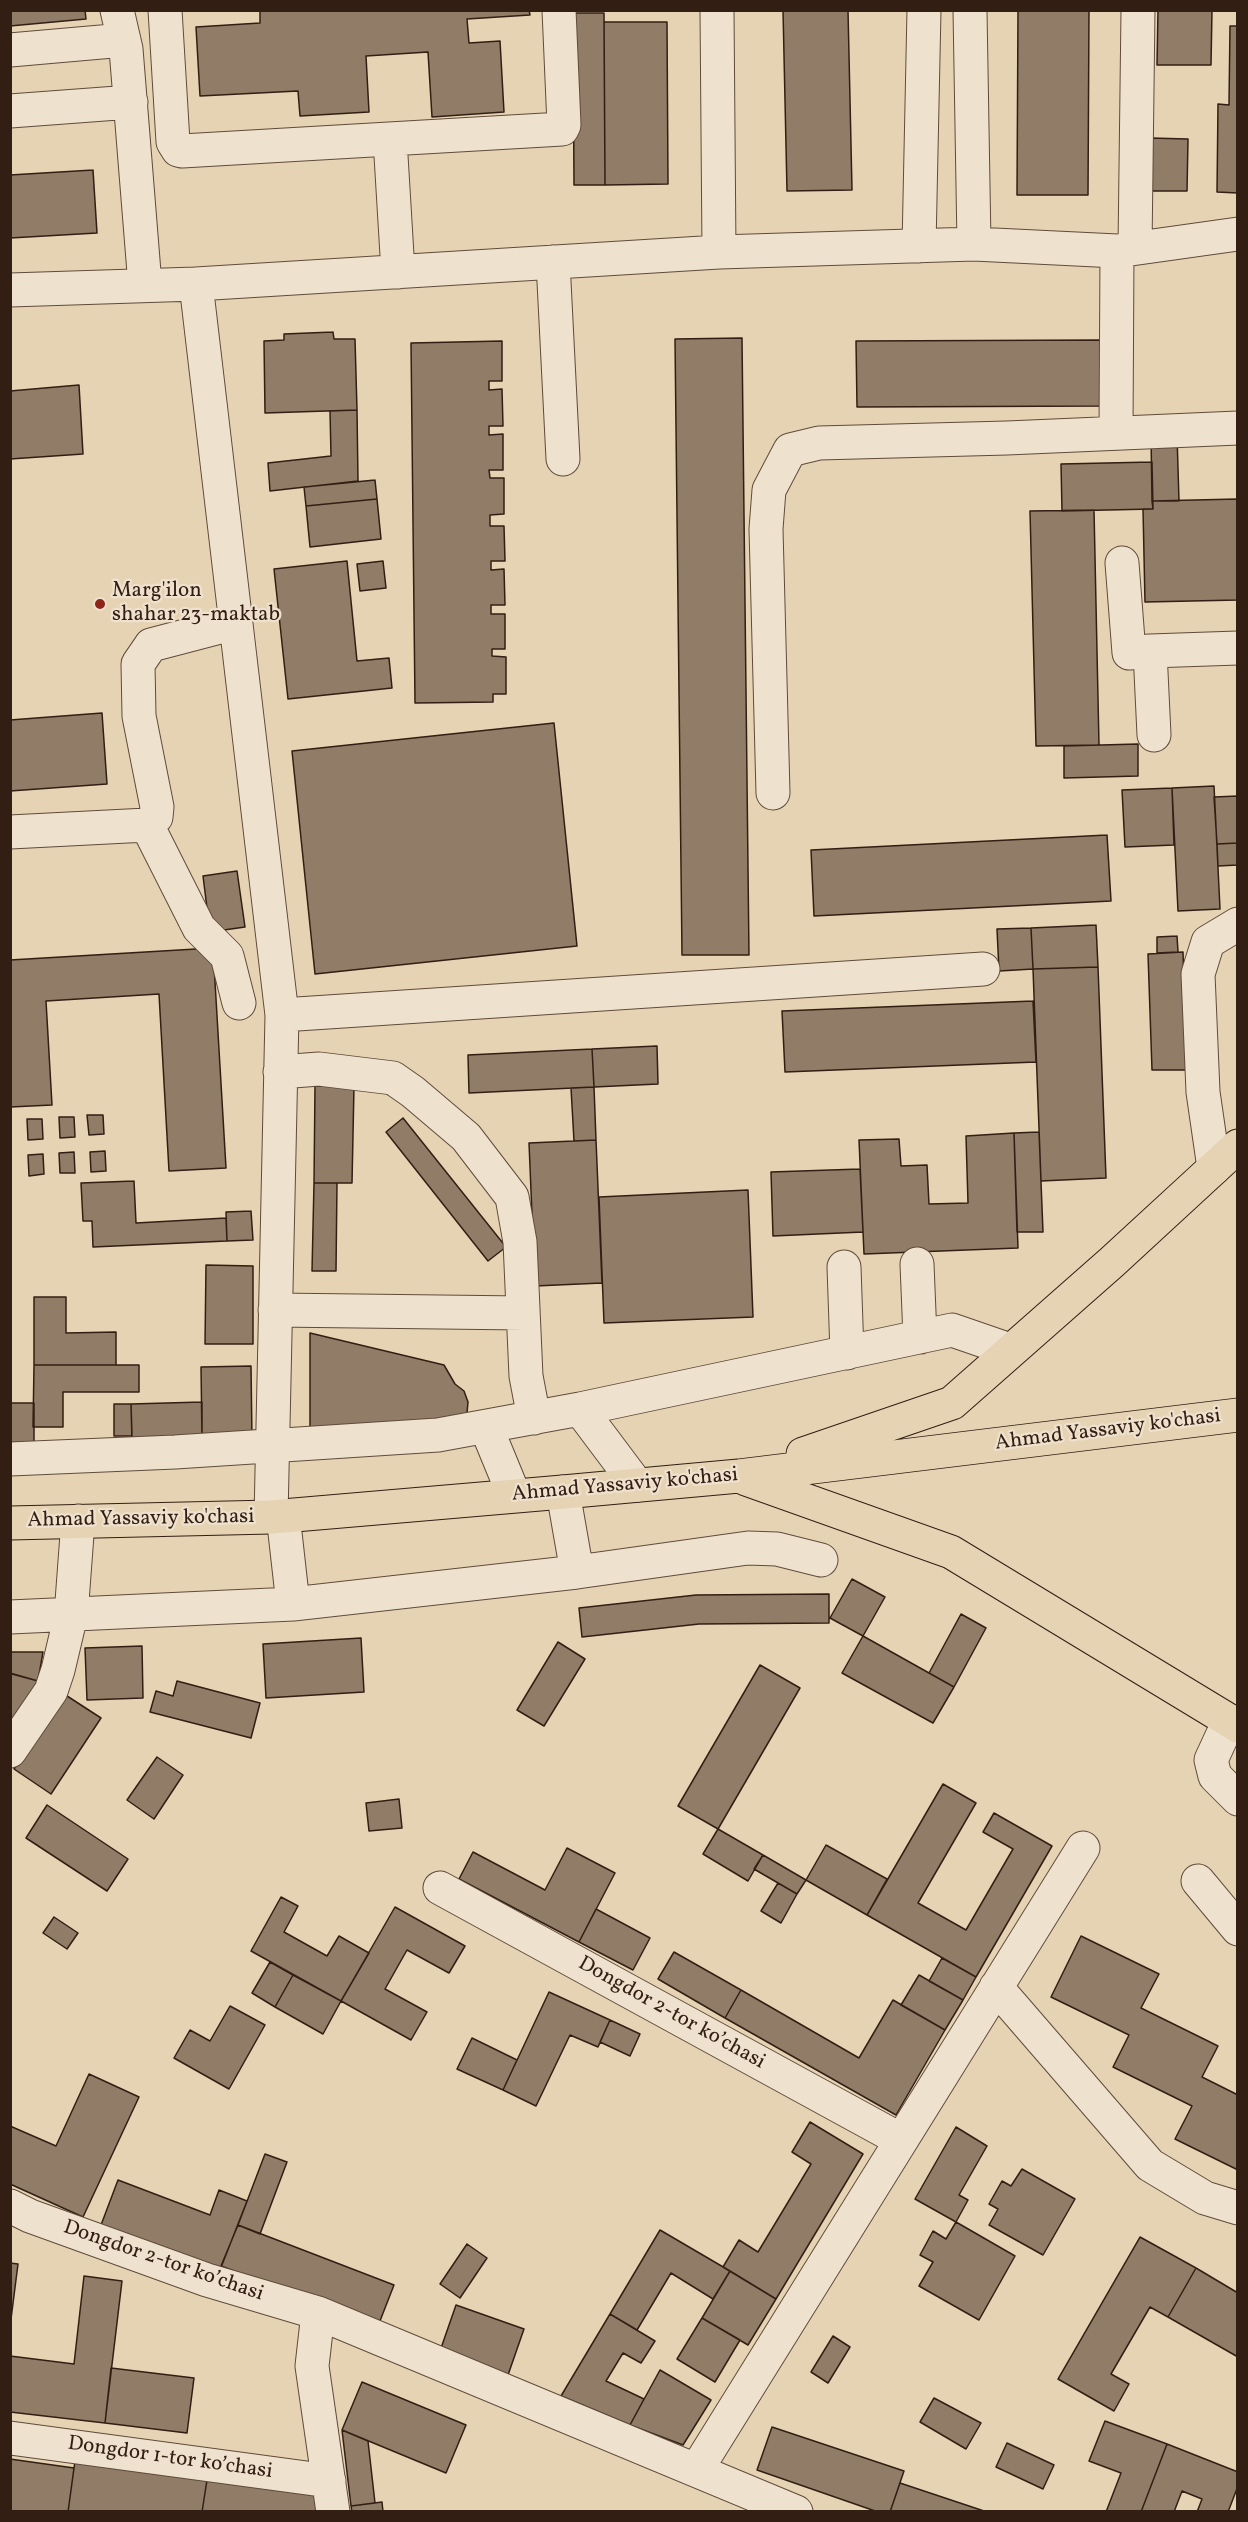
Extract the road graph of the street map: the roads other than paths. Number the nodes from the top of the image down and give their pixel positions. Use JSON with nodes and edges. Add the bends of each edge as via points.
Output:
{"nodes":[{"id":1,"x":165,"y":10,"type":"edge"},
{"id":2,"x":558,"y":10,"type":"edge"},
{"id":3,"x":717,"y":10,"type":"edge"},
{"id":4,"x":924,"y":10,"type":"edge"},
{"id":5,"x":970,"y":10,"type":"edge"},
{"id":6,"x":1138,"y":10,"type":"edge"},
{"id":7,"x":120,"y":25,"type":"edge"},
{"id":8,"x":10,"y":50,"type":"edge"},
{"id":9,"x":131,"y":102,"type":"junction"},
{"id":10,"x":10,"y":111,"type":"edge"},
{"id":11,"x":390,"y":139,"type":"junction"},
{"id":12,"x":1238,"y":234,"type":"edge"},
{"id":13,"x":974,"y":244,"type":"junction"},
{"id":14,"x":919,"y":246,"type":"junction"},
{"id":15,"x":1126,"y":249,"type":"junction"},
{"id":16,"x":719,"y":252,"type":"junction"},
{"id":17,"x":554,"y":262,"type":"junction"},
{"id":18,"x":398,"y":272,"type":"junction"},
{"id":19,"x":196,"y":284,"type":"junction"},
{"id":20,"x":145,"y":285,"type":"junction"},
{"id":21,"x":10,"y":291,"type":"edge"},
{"id":22,"x":1238,"y":428,"type":"edge"},
{"id":23,"x":1116,"y":433,"type":"junction"},
{"id":24,"x":562,"y":459,"type":"dead end"},
{"id":25,"x":1122,"y":563,"type":"dead end"},
{"id":26,"x":235,"y":623,"type":"junction"},
{"id":27,"x":1238,"y":648,"type":"edge"},
{"id":28,"x":1150,"y":651,"type":"junction"},
{"id":29,"x":1154,"y":735,"type":"dead end"},
{"id":30,"x":773,"y":793,"type":"dead end"},
{"id":31,"x":147,"y":825,"type":"junction"},
{"id":32,"x":10,"y":832,"type":"edge"},
{"id":33,"x":1238,"y":924,"type":"edge"},
{"id":34,"x":983,"y":969,"type":"dead end"},
{"id":35,"x":239,"y":1003,"type":"dead end"},
{"id":36,"x":282,"y":1015,"type":"junction"},
{"id":37,"x":280,"y":1072,"type":"junction"},
{"id":38,"x":1238,"y":1146,"type":"edge"},
{"id":39,"x":1214,"y":1168,"type":"junction"},
{"id":40,"x":917,"y":1264,"type":"dead end"},
{"id":41,"x":844,"y":1267,"type":"dead end"},
{"id":42,"x":275,"y":1310,"type":"junction"},
{"id":43,"x":523,"y":1313,"type":"junction"},
{"id":44,"x":920,"y":1337,"type":"junction"},
{"id":45,"x":1010,"y":1350,"type":"junction"},
{"id":46,"x":847,"y":1353,"type":"junction"},
{"id":47,"x":580,"y":1409,"type":"junction"},
{"id":48,"x":1238,"y":1415,"type":"edge"},
{"id":49,"x":534,"y":1418,"type":"junction"},
{"id":50,"x":486,"y":1426,"type":"junction"},
{"id":51,"x":272,"y":1445,"type":"junction"},
{"id":52,"x":10,"y":1459,"type":"edge"},
{"id":53,"x":739,"y":1476,"type":"junction"},
{"id":54,"x":637,"y":1485,"type":"junction"},
{"id":55,"x":563,"y":1492,"type":"junction"},
{"id":56,"x":514,"y":1496,"type":"junction"},
{"id":57,"x":277,"y":1516,"type":"junction"},
{"id":58,"x":78,"y":1521,"type":"junction"},
{"id":59,"x":10,"y":1523,"type":"edge"},
{"id":60,"x":821,"y":1560,"type":"dead end"},
{"id":61,"x":577,"y":1572,"type":"junction"},
{"id":62,"x":293,"y":1604,"type":"junction"},
{"id":63,"x":71,"y":1615,"type":"junction"},
{"id":64,"x":10,"y":1617,"type":"edge"},
{"id":65,"x":1233,"y":1723,"type":"edge"},
{"id":66,"x":10,"y":1751,"type":"edge"},
{"id":67,"x":1238,"y":1799,"type":"edge"},
{"id":68,"x":1083,"y":1848,"type":"dead end"},
{"id":69,"x":1198,"y":1881,"type":"dead end"},
{"id":70,"x":440,"y":1888,"type":"dead end"},
{"id":71,"x":1238,"y":1929,"type":"edge"},
{"id":72,"x":996,"y":1987,"type":"junction"},
{"id":73,"x":901,"y":2140,"type":"junction"},
{"id":74,"x":10,"y":2206,"type":"edge"},
{"id":75,"x":1238,"y":2208,"type":"edge"},
{"id":76,"x":318,"y":2313,"type":"junction"},
{"id":77,"x":10,"y":2438,"type":"edge"},
{"id":78,"x":697,"y":2469,"type":"junction"},
{"id":79,"x":331,"y":2496,"type":"edge"},
{"id":80,"x":796,"y":2511,"type":"edge"}],
"edges":[{"from":1,"to":11,"type":"street","via":[[173,142],[178,150]]},
{"from":2,"to":11,"type":"street","via":[[562,129]]},
{"from":3,"to":16,"type":"street"},
{"from":4,"to":14,"type":"street"},
{"from":5,"to":13,"type":"street"},
{"from":6,"to":15,"type":"street"},
{"from":7,"to":8,"type":"street"},
{"from":7,"to":9,"type":"street"},
{"from":9,"to":10,"type":"street"},
{"from":9,"to":20,"type":"street"},
{"from":11,"to":18,"type":"street"},
{"from":12,"to":15,"type":"street"},
{"from":13,"to":14,"type":"street"},
{"from":13,"to":15,"type":"street"},
{"from":14,"to":16,"type":"street"},
{"from":15,"to":23,"type":"street"},
{"from":16,"to":17,"type":"street"},
{"from":17,"to":18,"type":"street"},
{"from":17,"to":24,"type":"street"},
{"from":18,"to":19,"type":"street"},
{"from":19,"to":20,"type":"street"},
{"from":19,"to":26,"type":"street"},
{"from":20,"to":21,"type":"street"},
{"from":22,"to":23,"type":"street"},
{"from":23,"to":30,"type":"street","via":[[819,443],[790,450],[769,490],[766,529]]},
{"from":25,"to":28,"type":"street","via":[[1129,653]]},
{"from":26,"to":31,"type":"street","via":[[151,645],[138,663],[139,716],[157,807],[156,817]]},
{"from":26,"to":36,"type":"street"},
{"from":27,"to":28,"type":"street"},
{"from":28,"to":29,"type":"street"},
{"from":31,"to":32,"type":"street"},
{"from":31,"to":35,"type":"street","via":[[199,928],[227,956]]},
{"from":33,"to":39,"type":"street","via":[[1208,942],[1198,974],[1204,1102]]},
{"from":34,"to":36,"type":"street"},
{"from":36,"to":37,"type":"street"},
{"from":37,"to":42,"type":"street"},
{"from":37,"to":43,"type":"street","via":[[319,1069],[393,1078],[466,1137],[512,1197],[520,1242]]},
{"from":38,"to":39,"type":"main road"},
{"from":39,"to":45,"type":"main road"},
{"from":40,"to":44,"type":"street"},
{"from":41,"to":46,"type":"street"},
{"from":42,"to":43,"type":"street"},
{"from":42,"to":51,"type":"street"},
{"from":43,"to":49,"type":"street","via":[[526,1376]]},
{"from":44,"to":45,"type":"street","via":[[952,1330]]},
{"from":44,"to":46,"type":"street"},
{"from":45,"to":53,"type":"main road","via":[[952,1403]]},
{"from":46,"to":47,"type":"street"},
{"from":47,"to":49,"type":"street"},
{"from":47,"to":54,"type":"street"},
{"from":48,"to":53,"type":"main road","name":"Ahmad Yassaviy ko'chasi"},
{"from":49,"to":50,"type":"street"},
{"from":50,"to":51,"type":"street","via":[[438,1435]]},
{"from":50,"to":56,"type":"street"},
{"from":51,"to":52,"type":"street"},
{"from":51,"to":57,"type":"street"},
{"from":53,"to":54,"type":"main road","name":"Ahmad Yassaviy ko'chasi"},
{"from":53,"to":65,"type":"main road","via":[[951,1552]]},
{"from":54,"to":55,"type":"main road","name":"Ahmad Yassaviy ko'chasi"},
{"from":55,"to":56,"type":"main road","name":"Ahmad Yassaviy ko'chasi"},
{"from":55,"to":61,"type":"street"},
{"from":56,"to":57,"type":"main road","name":"Ahmad Yassaviy ko'chasi"},
{"from":57,"to":58,"type":"main road","name":"Ahmad Yassaviy ko'chasi"},
{"from":57,"to":62,"type":"street"},
{"from":58,"to":59,"type":"main road","name":"Ahmad Yassaviy ko'chasi"},
{"from":58,"to":63,"type":"street"},
{"from":60,"to":61,"type":"street","via":[[777,1549],[748,1548]]},
{"from":61,"to":62,"type":"street"},
{"from":62,"to":63,"type":"street"},
{"from":63,"to":64,"type":"street"},
{"from":63,"to":66,"type":"street","via":[[51,1692]]},
{"from":65,"to":67,"type":"street","via":[[1211,1760],[1215,1776]]},
{"from":68,"to":72,"type":"street"},
{"from":69,"to":71,"type":"street"},
{"from":70,"to":73,"type":"street","name":"Dongdor 2-tor koʼchasi"},
{"from":72,"to":73,"type":"street"},
{"from":72,"to":75,"type":"street","via":[[1150,2165],[1205,2198]]},
{"from":73,"to":78,"type":"street"},
{"from":74,"to":76,"type":"street","name":"Dongdor 2-tor koʼchasi","via":[[207,2280]]},
{"from":76,"to":78,"type":"street","name":"Dongdor 2-tor koʼchasi"},
{"from":76,"to":79,"type":"street","via":[[312,2366]]},
{"from":77,"to":79,"type":"street","name":"Dongdor 1-tor koʼchasi"},
{"from":78,"to":80,"type":"street","name":"Dongdor 2-tor koʼchasi"}]}
